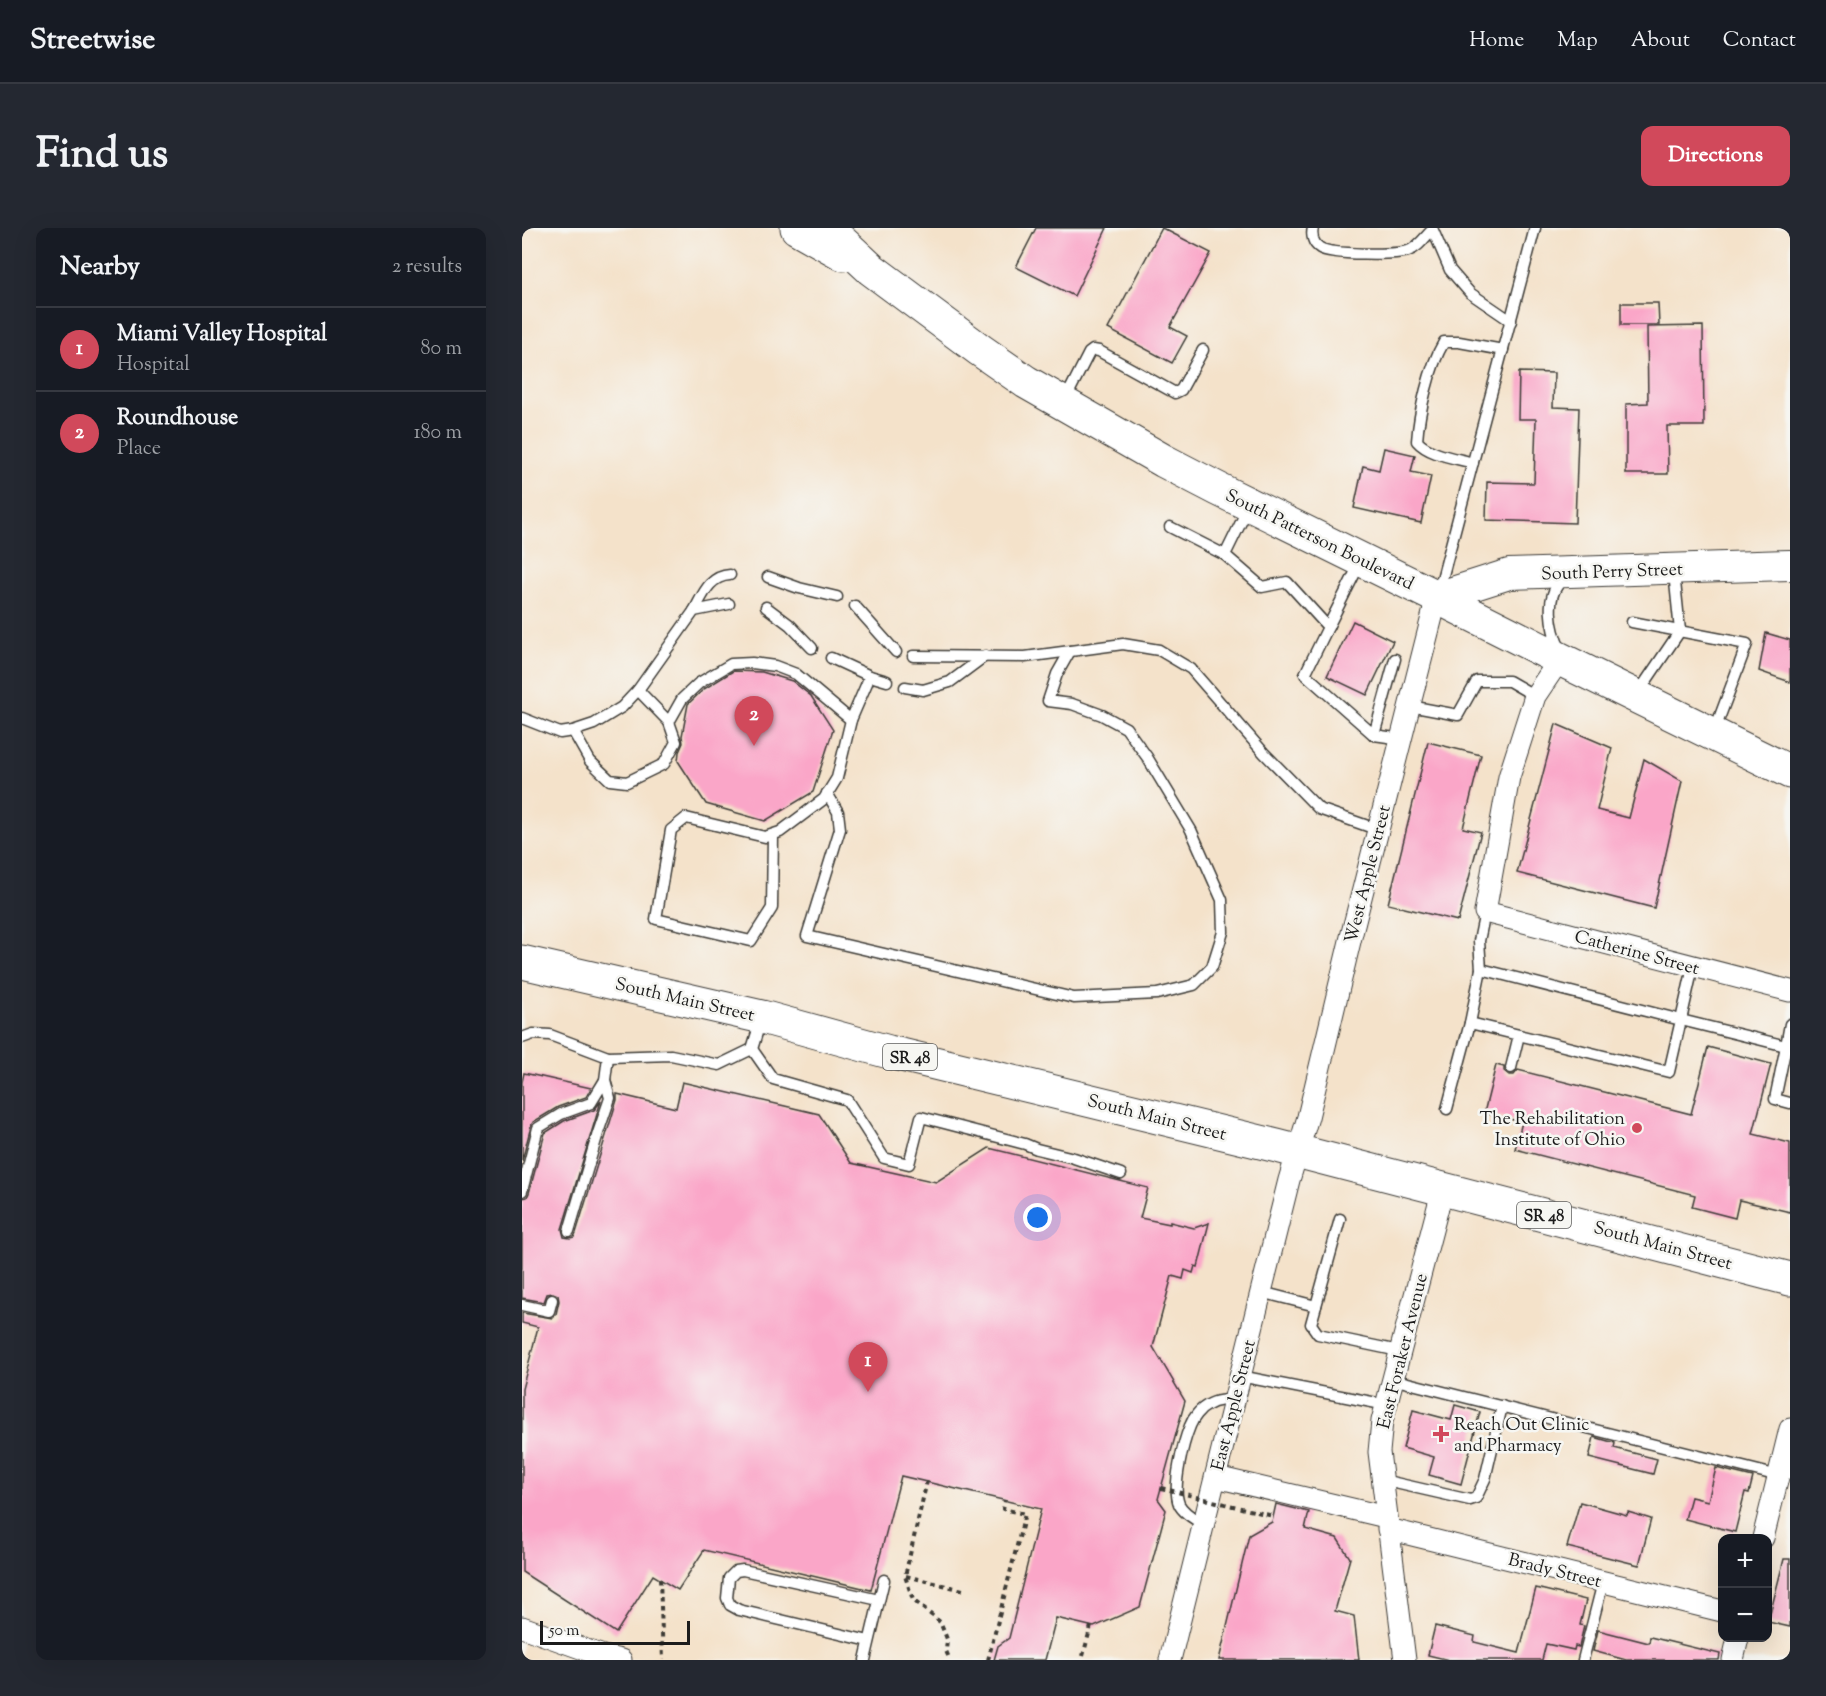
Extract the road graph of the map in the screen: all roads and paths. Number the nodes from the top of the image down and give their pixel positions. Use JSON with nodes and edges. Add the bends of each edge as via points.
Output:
{"nodes":[{"id":1,"x":797,"y":228,"type":"edge"},
{"id":2,"x":827,"y":228,"type":"edge"},
{"id":3,"x":1313,"y":228,"type":"edge"},
{"id":4,"x":1431,"y":228,"type":"edge"},
{"id":5,"x":1535,"y":228,"type":"edge"},
{"id":6,"x":871,"y":269,"type":"junction"},
{"id":7,"x":1511,"y":321,"type":"junction"},
{"id":8,"x":1203,"y":350,"type":"dead end"},
{"id":9,"x":1503,"y":350,"type":"junction"},
{"id":10,"x":1063,"y":403,"type":"junction"},
{"id":11,"x":1473,"y":463,"type":"junction"},
{"id":12,"x":1249,"y":505,"type":"junction"},
{"id":13,"x":1170,"y":527,"type":"dead end"},
{"id":14,"x":1225,"y":555,"type":"junction"},
{"id":15,"x":1362,"y":560,"type":"junction"},
{"id":16,"x":1790,"y":565,"type":"edge"},
{"id":17,"x":1673,"y":569,"type":"junction"},
{"id":18,"x":1574,"y":572,"type":"junction"},
{"id":19,"x":730,"y":575,"type":"dead end"},
{"id":20,"x":768,"y":577,"type":"dead end"},
{"id":21,"x":837,"y":597,"type":"dead end"},
{"id":22,"x":1437,"y":597,"type":"junction"},
{"id":23,"x":729,"y":604,"type":"dead end"},
{"id":24,"x":855,"y":606,"type":"dead end"},
{"id":25,"x":766,"y":607,"type":"dead end"},
{"id":26,"x":694,"y":611,"type":"junction"},
{"id":27,"x":1632,"y":622,"type":"dead end"},
{"id":28,"x":1328,"y":627,"type":"junction"},
{"id":29,"x":1680,"y":631,"type":"junction"},
{"id":30,"x":812,"y":648,"type":"dead end"},
{"id":31,"x":1070,"y":651,"type":"junction"},
{"id":32,"x":896,"y":652,"type":"dead end"},
{"id":33,"x":913,"y":656,"type":"dead end"},
{"id":34,"x":986,"y":656,"type":"junction"},
{"id":35,"x":831,"y":658,"type":"dead end"},
{"id":36,"x":1395,"y":659,"type":"dead end"},
{"id":37,"x":1560,"y":659,"type":"junction"},
{"id":38,"x":870,"y":676,"type":"junction"},
{"id":39,"x":887,"y":681,"type":"dead end"},
{"id":40,"x":905,"y":687,"type":"dead end"},
{"id":41,"x":638,"y":690,"type":"junction"},
{"id":42,"x":1535,"y":696,"type":"junction"},
{"id":43,"x":1636,"y":697,"type":"junction"},
{"id":44,"x":1410,"y":706,"type":"junction"},
{"id":45,"x":522,"y":718,"type":"edge"},
{"id":46,"x":851,"y":720,"type":"junction"},
{"id":47,"x":669,"y":722,"type":"junction"},
{"id":48,"x":573,"y":731,"type":"junction"},
{"id":49,"x":1374,"y":735,"type":"junction"},
{"id":50,"x":1713,"y":735,"type":"junction"},
{"id":51,"x":1402,"y":739,"type":"junction"},
{"id":52,"x":1790,"y":772,"type":"edge"},
{"id":53,"x":827,"y":793,"type":"junction"},
{"id":54,"x":1378,"y":830,"type":"junction"},
{"id":55,"x":773,"y":835,"type":"junction"},
{"id":56,"x":1485,"y":912,"type":"junction"},
{"id":57,"x":522,"y":962,"type":"edge"},
{"id":58,"x":1693,"y":967,"type":"junction"},
{"id":59,"x":1481,"y":969,"type":"junction"},
{"id":60,"x":1790,"y":991,"type":"edge"},
{"id":61,"x":762,"y":1017,"type":"junction"},
{"id":62,"x":1681,"y":1020,"type":"junction"},
{"id":63,"x":1470,"y":1023,"type":"junction"},
{"id":64,"x":1790,"y":1024,"type":"edge"},
{"id":65,"x":1519,"y":1035,"type":"junction"},
{"id":66,"x":522,"y":1038,"type":"edge"},
{"id":67,"x":1788,"y":1046,"type":"edge"},
{"id":68,"x":752,"y":1049,"type":"junction"},
{"id":69,"x":608,"y":1057,"type":"junction"},
{"id":70,"x":1511,"y":1068,"type":"dead end"},
{"id":71,"x":605,"y":1080,"type":"junction"},
{"id":72,"x":1790,"y":1103,"type":"edge"},
{"id":73,"x":1448,"y":1109,"type":"dead end"},
{"id":74,"x":1299,"y":1151,"type":"junction"},
{"id":75,"x":1121,"y":1174,"type":"dead end"},
{"id":76,"x":1443,"y":1188,"type":"junction"},
{"id":77,"x":522,"y":1191,"type":"edge"},
{"id":78,"x":1340,"y":1220,"type":"dead end"},
{"id":79,"x":569,"y":1231,"type":"dead end"},
{"id":80,"x":1790,"y":1279,"type":"edge"},
{"id":81,"x":1261,"y":1292,"type":"junction"},
{"id":82,"x":552,"y":1300,"type":"dead end"},
{"id":83,"x":522,"y":1305,"type":"edge"},
{"id":84,"x":1316,"y":1306,"type":"junction"},
{"id":85,"x":1399,"y":1351,"type":"junction"},
{"id":86,"x":1240,"y":1376,"type":"junction"},
{"id":87,"x":1392,"y":1379,"type":"junction"},
{"id":88,"x":1235,"y":1400,"type":"junction"},
{"id":89,"x":1387,"y":1405,"type":"junction"},
{"id":90,"x":1502,"y":1406,"type":"junction"},
{"id":91,"x":1790,"y":1429,"type":"edge"},
{"id":92,"x":1785,"y":1475,"type":"edge"},
{"id":93,"x":1216,"y":1478,"type":"junction"},
{"id":94,"x":1382,"y":1480,"type":"junction"},
{"id":95,"x":927,"y":1481,"type":"dead end"},
{"id":96,"x":1161,"y":1488,"type":"dead end"},
{"id":97,"x":1177,"y":1492,"type":"junction"},
{"id":98,"x":1005,"y":1501,"type":"dead end"},
{"id":99,"x":1273,"y":1516,"type":"dead end"},
{"id":100,"x":1387,"y":1523,"type":"junction"},
{"id":101,"x":1204,"y":1525,"type":"junction"},
{"id":102,"x":1765,"y":1534,"type":"edge"},
{"id":103,"x":905,"y":1576,"type":"junction"},
{"id":104,"x":660,"y":1579,"type":"dead end"},
{"id":105,"x":884,"y":1580,"type":"dead end"},
{"id":106,"x":1603,"y":1582,"type":"junction"},
{"id":107,"x":963,"y":1590,"type":"dead end"},
{"id":108,"x":879,"y":1600,"type":"junction"},
{"id":109,"x":1718,"y":1610,"type":"edge"},
{"id":110,"x":1091,"y":1626,"type":"dead end"},
{"id":111,"x":522,"y":1627,"type":"edge"},
{"id":112,"x":869,"y":1641,"type":"junction"},
{"id":113,"x":1737,"y":1642,"type":"edge"},
{"id":114,"x":1083,"y":1656,"type":"dead end"},
{"id":115,"x":608,"y":1659,"type":"edge"},
{"id":116,"x":663,"y":1660,"type":"edge"},
{"id":117,"x":865,"y":1660,"type":"edge"},
{"id":118,"x":951,"y":1660,"type":"edge"},
{"id":119,"x":988,"y":1660,"type":"edge"},
{"id":120,"x":1170,"y":1660,"type":"edge"},
{"id":121,"x":1405,"y":1660,"type":"edge"},
{"id":122,"x":1583,"y":1660,"type":"edge"},
{"id":123,"x":1733,"y":1660,"type":"edge"}],
"edges":[{"from":1,"to":6,"type":"main road","name":"South Patterson Boulevard"},
{"from":2,"to":6,"type":"main road","name":"South Patterson Boulevard"},
{"from":3,"to":4,"type":"lane","via":[[1314,241],[1320,248],[1395,254],[1416,247]]},
{"from":4,"to":7,"type":"lane","via":[[1450,270],[1470,293]]},
{"from":5,"to":7,"type":"lane"},
{"from":6,"to":10,"type":"main road","name":"South Patterson Boulevard","via":[[980,350]]},
{"from":7,"to":9,"type":"lane"},
{"from":8,"to":10,"type":"lane","via":[[1181,390],[1175,393],[1093,350]]},
{"from":9,"to":11,"type":"lane"},
{"from":9,"to":11,"type":"lane","via":[[1444,342],[1423,403],[1417,441],[1431,451]]},
{"from":10,"to":12,"type":"main road","name":"South Patterson Boulevard"},
{"from":11,"to":22,"type":"lane"},
{"from":12,"to":14,"type":"lane"},
{"from":12,"to":15,"type":"main road","name":"South Patterson Boulevard"},
{"from":13,"to":14,"type":"lane"},
{"from":14,"to":28,"type":"lane","via":[[1262,587],[1287,582]]},
{"from":15,"to":22,"type":"main road","name":"South Patterson Boulevard"},
{"from":15,"to":28,"type":"lane"},
{"from":16,"to":17,"type":"street","name":"South Perry Street"},
{"from":17,"to":18,"type":"street","name":"South Perry Street"},
{"from":17,"to":29,"type":"lane"},
{"from":18,"to":22,"type":"street","name":"South Perry Street","via":[[1509,574]]},
{"from":18,"to":37,"type":"lane","via":[[1562,579],[1552,601],[1551,623],[1562,652]]},
{"from":19,"to":26,"type":"lane","via":[[722,575],[708,585]]},
{"from":20,"to":21,"type":"lane"},
{"from":22,"to":37,"type":"main road","name":"South Patterson Boulevard"},
{"from":22,"to":44,"type":"street","name":"West Apple Street"},
{"from":23,"to":26,"type":"lane"},
{"from":24,"to":32,"type":"lane"},
{"from":25,"to":30,"type":"lane"},
{"from":26,"to":41,"type":"lane"},
{"from":27,"to":29,"type":"lane"},
{"from":28,"to":49,"type":"lane","via":[[1305,674]]},
{"from":29,"to":43,"type":"lane"},
{"from":29,"to":50,"type":"lane","via":[[1747,644]]},
{"from":31,"to":34,"type":"lane","via":[[1025,657]]},
{"from":31,"to":53,"type":"lane","via":[[1048,700],[1072,704],[1126,728],[1191,830],[1222,900],[1223,932],[1212,967],[1194,985],[1157,994],[1074,998],[807,936],[840,829],[838,812]]},
{"from":31,"to":54,"type":"lane","via":[[1123,645],[1159,650],[1191,669],[1319,809]]},
{"from":33,"to":34,"type":"lane"},
{"from":34,"to":40,"type":"lane","via":[[950,682],[923,690]]},
{"from":35,"to":38,"type":"lane"},
{"from":36,"to":49,"type":"lane"},
{"from":37,"to":42,"type":"street"},
{"from":37,"to":43,"type":"main road","name":"South Patterson Boulevard"},
{"from":38,"to":39,"type":"lane"},
{"from":38,"to":46,"type":"lane"},
{"from":41,"to":47,"type":"lane"},
{"from":41,"to":48,"type":"lane","via":[[622,707]]},
{"from":42,"to":44,"type":"lane","via":[[1509,681],[1477,681],[1458,715]]},
{"from":42,"to":56,"type":"street","via":[[1509,777]]},
{"from":43,"to":50,"type":"main road","name":"South Patterson Boulevard"},
{"from":44,"to":51,"type":"street","name":"West Apple Street"},
{"from":45,"to":48,"type":"lane","via":[[560,733]]},
{"from":46,"to":47,"type":"lane","via":[[796,674],[752,663],[731,664],[699,683],[682,699]]},
{"from":46,"to":53,"type":"lane","via":[[837,778]]},
{"from":47,"to":48,"type":"lane","via":[[675,742],[664,764],[627,782],[610,780],[590,760]]},
{"from":49,"to":51,"type":"lane"},
{"from":50,"to":52,"type":"main road","name":"South Patterson Boulevard"},
{"from":51,"to":54,"type":"street","name":"West Apple Street"},
{"from":53,"to":55,"type":"lane"},
{"from":54,"to":74,"type":"street","name":"West Apple Street"},
{"from":55,"to":55,"type":"lane","via":[[765,837],[686,818],[671,830],[656,919],[751,941],[772,908]]},
{"from":56,"to":58,"type":"street","name":"Catherine Street"},
{"from":56,"to":59,"type":"lane","via":[[1479,941]]},
{"from":57,"to":61,"type":"main road","name":"South Main Street","number":"SR 48"},
{"from":58,"to":60,"type":"street","name":"Catherine Street"},
{"from":58,"to":62,"type":"lane"},
{"from":59,"to":62,"type":"lane"},
{"from":59,"to":63,"type":"lane"},
{"from":61,"to":68,"type":"lane"},
{"from":61,"to":74,"type":"main road","name":"South Main Street","number":"SR 48","via":[[889,1052]]},
{"from":62,"to":65,"type":"lane","via":[[1669,1072]]},
{"from":62,"to":67,"type":"lane"},
{"from":63,"to":65,"type":"lane"},
{"from":63,"to":73,"type":"lane"},
{"from":64,"to":67,"type":"lane"},
{"from":65,"to":70,"type":"lane"},
{"from":66,"to":69,"type":"lane","via":[[550,1035]]},
{"from":67,"to":72,"type":"lane","via":[[1775,1099]]},
{"from":68,"to":69,"type":"lane","via":[[719,1065],[671,1055]]},
{"from":68,"to":75,"type":"lane","via":[[773,1079],[847,1100],[884,1158],[909,1164],[921,1117]]},
{"from":69,"to":71,"type":"lane"},
{"from":71,"to":77,"type":"lane","via":[[591,1103],[538,1128]]},
{"from":71,"to":79,"type":"lane","via":[[610,1098]]},
{"from":74,"to":76,"type":"main road","name":"South Main Street","number":"SR 48"},
{"from":74,"to":81,"type":"street","name":"East Apple Street"},
{"from":76,"to":80,"type":"main road","name":"South Main Street","number":"SR 48"},
{"from":76,"to":85,"type":"street","name":"East Foraker Avenue"},
{"from":78,"to":84,"type":"lane"},
{"from":81,"to":84,"type":"lane"},
{"from":81,"to":86,"type":"street","name":"East Apple Street"},
{"from":82,"to":83,"type":"lane","via":[[549,1311]]},
{"from":84,"to":85,"type":"lane","via":[[1311,1324],[1318,1334]]},
{"from":85,"to":87,"type":"street","name":"East Foraker Avenue"},
{"from":86,"to":88,"type":"street","name":"East Apple Street"},
{"from":86,"to":89,"type":"lane"},
{"from":87,"to":89,"type":"street","name":"East Foraker Avenue"},
{"from":87,"to":90,"type":"lane"},
{"from":88,"to":93,"type":"street","name":"East Apple Street"},
{"from":88,"to":97,"type":"lane","via":[[1219,1400],[1196,1415],[1184,1447]]},
{"from":89,"to":94,"type":"street","name":"East Foraker Avenue","via":[[1379,1452]]},
{"from":90,"to":92,"type":"lane"},
{"from":90,"to":94,"type":"lane","via":[[1485,1479],[1476,1498],[1470,1500]]},
{"from":91,"to":92,"type":"street","via":[[1779,1472]]},
{"from":92,"to":102,"type":"street"},
{"from":93,"to":100,"type":"street","name":"Brady Street"},
{"from":93,"to":101,"type":"street","name":"East Apple Street"},
{"from":94,"to":100,"type":"street","name":"East Foraker Avenue"},
{"from":95,"to":103,"type":"path"},
{"from":96,"to":97,"type":"path","bridge":true},
{"from":97,"to":99,"type":"path","bridge":true},
{"from":97,"to":101,"type":"lane","via":[[1179,1505]]},
{"from":98,"to":119,"type":"path","via":[[1003,1509],[1025,1514]]},
{"from":100,"to":106,"type":"street","name":"Brady Street"},
{"from":100,"to":121,"type":"street","name":"East Foraker Avenue"},
{"from":101,"to":120,"type":"street","name":"East Apple Street"},
{"from":103,"to":107,"type":"path"},
{"from":103,"to":118,"type":"path","via":[[913,1600],[940,1622]]},
{"from":104,"to":116,"type":"path"},
{"from":105,"to":108,"type":"lane"},
{"from":106,"to":109,"type":"street","name":"Brady Street"},
{"from":106,"to":122,"type":"lane"},
{"from":108,"to":112,"type":"lane"},
{"from":108,"to":112,"type":"lane","via":[[743,1570],[729,1578],[727,1598],[739,1610]]},
{"from":110,"to":114,"type":"path"},
{"from":111,"to":115,"type":"street"},
{"from":112,"to":117,"type":"lane"},
{"from":113,"to":123,"type":"street"}]}
